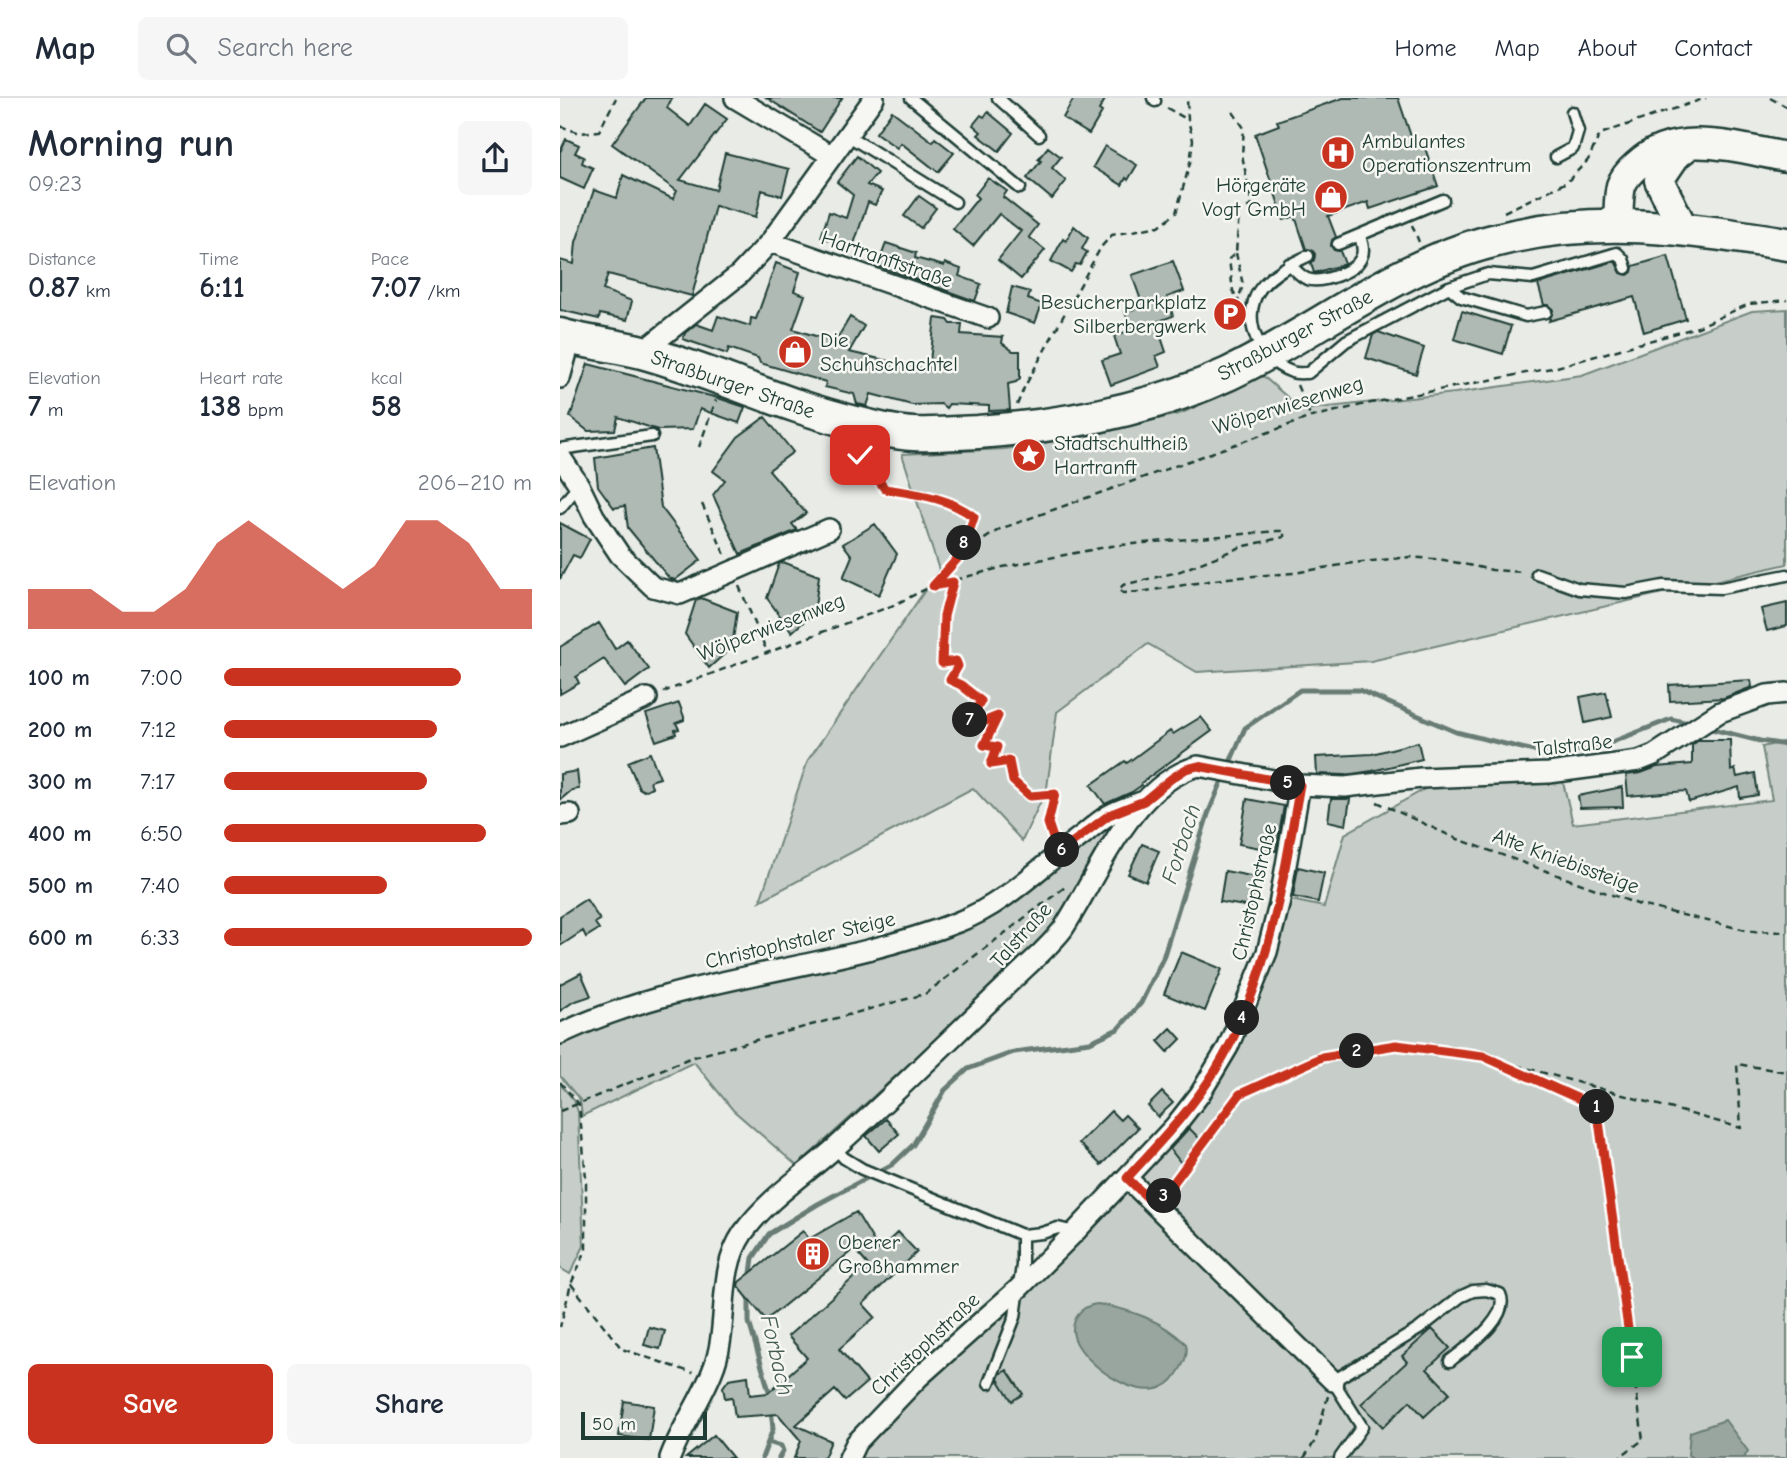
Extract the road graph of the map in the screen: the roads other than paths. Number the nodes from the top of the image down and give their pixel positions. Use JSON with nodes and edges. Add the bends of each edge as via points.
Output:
{"nodes":[{"id":1,"x":735,"y":98,"type":"edge"},
{"id":2,"x":874,"y":98,"type":"edge"},
{"id":3,"x":911,"y":98,"type":"edge"},
{"id":4,"x":998,"y":98,"type":"edge"},
{"id":5,"x":1572,"y":112,"type":"dead end"},
{"id":6,"x":847,"y":135,"type":"junction"},
{"id":7,"x":1039,"y":135,"type":"dead end"},
{"id":8,"x":1690,"y":144,"type":"junction"},
{"id":9,"x":832,"y":156,"type":"junction"},
{"id":10,"x":1556,"y":157,"type":"dead end"},
{"id":11,"x":1787,"y":157,"type":"edge"},
{"id":12,"x":1659,"y":180,"type":"junction"},
{"id":13,"x":1020,"y":188,"type":"dead end"},
{"id":14,"x":1443,"y":200,"type":"dead end"},
{"id":15,"x":955,"y":202,"type":"dead end"},
{"id":16,"x":1618,"y":224,"type":"junction"},
{"id":17,"x":1652,"y":226,"type":"junction"},
{"id":18,"x":1683,"y":228,"type":"junction"},
{"id":19,"x":1360,"y":236,"type":"junction"},
{"id":20,"x":770,"y":242,"type":"junction"},
{"id":21,"x":1338,"y":244,"type":"dead end"},
{"id":22,"x":1787,"y":244,"type":"edge"},
{"id":23,"x":1308,"y":256,"type":"dead end"},
{"id":24,"x":1289,"y":264,"type":"junction"},
{"id":25,"x":1626,"y":268,"type":"dead end"},
{"id":26,"x":1449,"y":287,"type":"junction"},
{"id":27,"x":1546,"y":312,"type":"dead end"},
{"id":28,"x":988,"y":318,"type":"dead end"},
{"id":29,"x":566,"y":336,"type":"edge"},
{"id":30,"x":642,"y":352,"type":"junction"},
{"id":31,"x":1264,"y":354,"type":"junction"},
{"id":32,"x":560,"y":378,"type":"edge"},
{"id":33,"x":652,"y":436,"type":"dead end"},
{"id":34,"x":560,"y":449,"type":"edge"},
{"id":35,"x":560,"y":456,"type":"edge"},
{"id":36,"x":579,"y":485,"type":"junction"},
{"id":37,"x":560,"y":508,"type":"edge"},
{"id":38,"x":829,"y":529,"type":"dead end"},
{"id":39,"x":1537,"y":574,"type":"road end"},
{"id":40,"x":1787,"y":575,"type":"edge"},
{"id":41,"x":1787,"y":692,"type":"edge"},
{"id":42,"x":647,"y":698,"type":"road end"},
{"id":43,"x":560,"y":737,"type":"edge"},
{"id":44,"x":1300,"y":785,"type":"junction"},
{"id":45,"x":1144,"y":801,"type":"junction"},
{"id":46,"x":560,"y":1034,"type":"edge"},
{"id":47,"x":840,"y":1153,"type":"junction"},
{"id":48,"x":1127,"y":1178,"type":"junction"},
{"id":49,"x":1075,"y":1232,"type":"junction"},
{"id":50,"x":1022,"y":1235,"type":"junction"},
{"id":51,"x":1018,"y":1289,"type":"junction"},
{"id":52,"x":1450,"y":1361,"type":"dead end"},
{"id":53,"x":1333,"y":1381,"type":"junction"},
{"id":54,"x":989,"y":1383,"type":"dead end"},
{"id":55,"x":670,"y":1458,"type":"edge"},
{"id":56,"x":849,"y":1458,"type":"edge"},
{"id":57,"x":1340,"y":1458,"type":"edge"}],
"edges":[{"from":1,"to":9,"type":"street"},
{"from":2,"to":6,"type":"street"},
{"from":3,"to":13,"type":"lane"},
{"from":4,"to":7,"type":"lane"},
{"from":5,"to":10,"type":"lane","via":[[1578,131],[1573,148]]},
{"from":6,"to":9,"type":"street"},
{"from":6,"to":15,"type":"lane"},
{"from":8,"to":11,"type":"main road"},
{"from":8,"to":12,"type":"main road"},
{"from":8,"to":16,"type":"main road","via":[[1677,143],[1648,154],[1626,175],[1620,189]]},
{"from":9,"to":20,"type":"street"},
{"from":12,"to":17,"type":"main road"},
{"from":12,"to":18,"type":"main road"},
{"from":14,"to":19,"type":"lane"},
{"from":16,"to":17,"type":"main road","name":"Straßburger Straße"},
{"from":16,"to":31,"type":"main road","name":"Straßburger Straße","via":[[1529,233],[1465,249],[1400,278]]},
{"from":17,"to":18,"type":"main road","name":"Straßburger Straße"},
{"from":18,"to":22,"type":"main road","name":"Straßburger Straße"},
{"from":19,"to":21,"type":"lane"},
{"from":19,"to":24,"type":"lane","via":[[1361,259],[1337,275],[1318,282],[1304,278]]},
{"from":20,"to":28,"type":"street","name":"Hartranftstraße"},
{"from":20,"to":30,"type":"street","via":[[739,275]]},
{"from":23,"to":24,"type":"lane"},
{"from":24,"to":31,"type":"lane","via":[[1272,276],[1254,299],[1251,325]]},
{"from":25,"to":26,"type":"lane","via":[[1617,253],[1533,278],[1488,274]]},
{"from":26,"to":27,"type":"lane","via":[[1461,297],[1526,317]]},
{"from":26,"to":31,"type":"lane","via":[[1346,341],[1308,373],[1292,372]]},
{"from":29,"to":30,"type":"main road","name":"Straßburger Straße"},
{"from":29,"to":32,"type":"street"},
{"from":30,"to":31,"type":"main road","name":"Straßburger Straße","via":[[830,417],[913,434],[1006,430],[1083,420],[1162,398],[1227,374]]},
{"from":33,"to":34,"type":"lane"},
{"from":35,"to":36,"type":"street"},
{"from":36,"to":37,"type":"lane"},
{"from":36,"to":38,"type":"street","via":[[620,555],[653,587],[680,594]]},
{"from":39,"to":40,"type":"lane","via":[[1579,589],[1626,593],[1663,586],[1721,588]]},
{"from":41,"to":44,"type":"street","name":"Talstraße","via":[[1720,712],[1639,761],[1549,773],[1421,778],[1345,787]]},
{"from":42,"to":43,"type":"street"},
{"from":44,"to":45,"type":"street","name":"Talstraße","via":[[1198,766],[1172,778]]},
{"from":44,"to":48,"type":"street","name":"Christophstraße","via":[[1279,905],[1245,1011],[1200,1094]]},
{"from":45,"to":46,"type":"street","name":"Christophstaler Steige","via":[[1109,815],[1004,897],[958,922],[859,954],[637,1003]]},
{"from":45,"to":47,"type":"street","name":"Talstraße","via":[[1102,859],[1055,938]]},
{"from":47,"to":50,"type":"lane","via":[[862,1169]]},
{"from":47,"to":55,"type":"street","name":"Talstraße","via":[[770,1201],[742,1235],[727,1270],[717,1356]]},
{"from":48,"to":49,"type":"street","name":"Christophstraße"},
{"from":48,"to":53,"type":"street"},
{"from":49,"to":50,"type":"lane","via":[[1058,1228]]},
{"from":49,"to":51,"type":"street","name":"Christophstraße"},
{"from":50,"to":51,"type":"lane"},
{"from":51,"to":54,"type":"lane","via":[[1015,1317]]},
{"from":51,"to":56,"type":"street","name":"Christophstraße","via":[[919,1377],[856,1443]]},
{"from":52,"to":53,"type":"lane","via":[[1493,1321],[1502,1307],[1500,1294],[1486,1290],[1460,1297],[1419,1329]]},
{"from":53,"to":57,"type":"lane","via":[[1362,1427]]}]}
